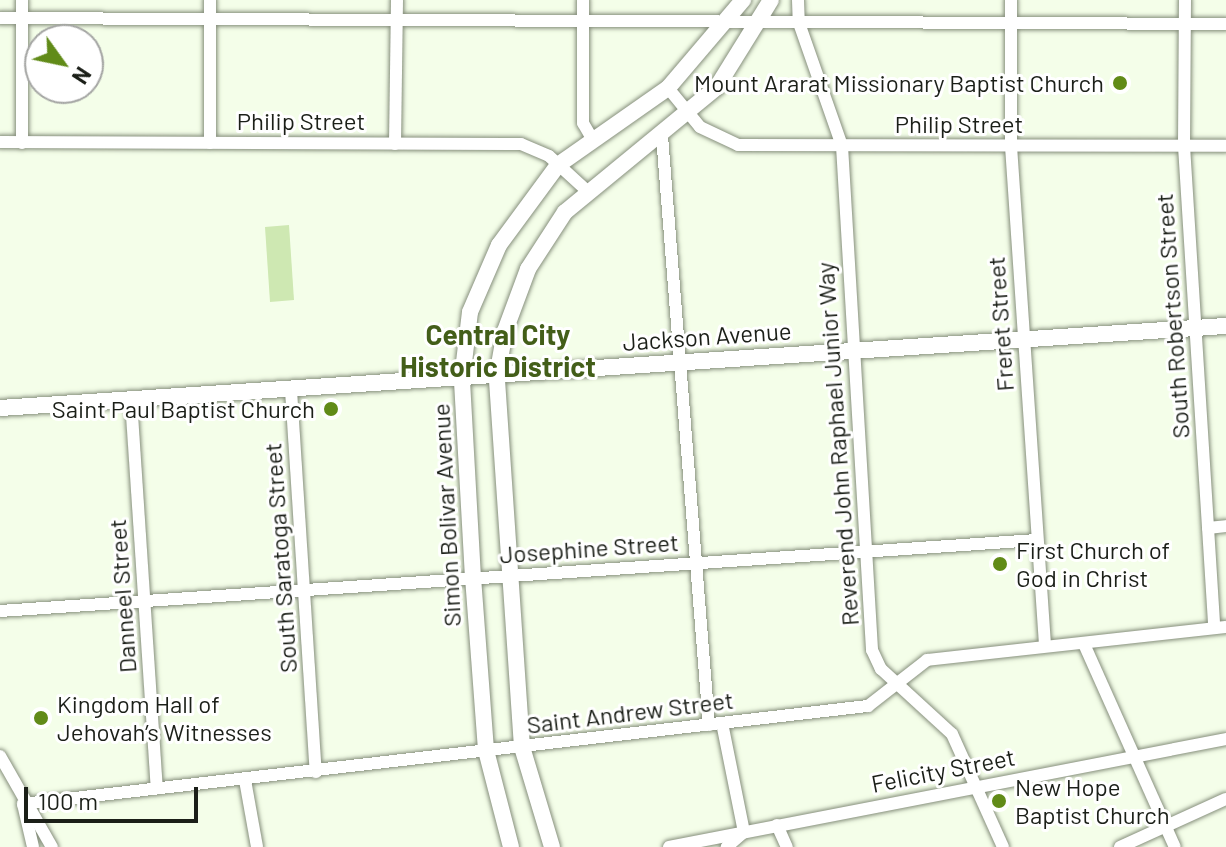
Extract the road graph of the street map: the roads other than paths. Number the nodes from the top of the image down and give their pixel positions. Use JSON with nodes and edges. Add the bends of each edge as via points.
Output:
{"nodes":[{"id":1,"x":22,"y":0,"type":"edge"},
{"id":2,"x":210,"y":0,"type":"edge"},
{"id":3,"x":397,"y":0,"type":"edge"},
{"id":4,"x":583,"y":0,"type":"edge"},
{"id":5,"x":743,"y":0,"type":"edge"},
{"id":6,"x":771,"y":0,"type":"edge"},
{"id":7,"x":798,"y":0,"type":"edge"},
{"id":8,"x":1011,"y":0,"type":"edge"},
{"id":9,"x":1185,"y":0,"type":"edge"},
{"id":10,"x":0,"y":18,"type":"edge"},
{"id":11,"x":22,"y":18,"type":"junction"},
{"id":12,"x":210,"y":19,"type":"junction"},
{"id":13,"x":396,"y":19,"type":"junction"},
{"id":14,"x":730,"y":21,"type":"junction"},
{"id":15,"x":762,"y":22,"type":"junction"},
{"id":16,"x":583,"y":23,"type":"junction"},
{"id":17,"x":799,"y":23,"type":"junction"},
{"id":18,"x":1012,"y":24,"type":"junction"},
{"id":19,"x":1185,"y":24,"type":"junction"},
{"id":20,"x":1226,"y":24,"type":"edge"},
{"id":21,"x":668,"y":88,"type":"junction"},
{"id":22,"x":689,"y":114,"type":"junction"},
{"id":23,"x":662,"y":136,"type":"junction"},
{"id":24,"x":591,"y":137,"type":"junction"},
{"id":25,"x":0,"y":142,"type":"edge"},
{"id":26,"x":22,"y":143,"type":"junction"},
{"id":27,"x":210,"y":143,"type":"junction"},
{"id":28,"x":395,"y":144,"type":"junction"},
{"id":29,"x":842,"y":146,"type":"junction"},
{"id":30,"x":1011,"y":146,"type":"junction"},
{"id":31,"x":1184,"y":146,"type":"junction"},
{"id":32,"x":1226,"y":146,"type":"edge"},
{"id":33,"x":558,"y":165,"type":"junction"},
{"id":34,"x":585,"y":189,"type":"junction"},
{"id":35,"x":1226,"y":326,"type":"edge"},
{"id":36,"x":1193,"y":329,"type":"junction"},
{"id":37,"x":1023,"y":340,"type":"junction"},
{"id":38,"x":852,"y":350,"type":"junction"},
{"id":39,"x":680,"y":362,"type":"junction"},
{"id":40,"x":497,"y":376,"type":"junction"},
{"id":41,"x":462,"y":379,"type":"junction"},
{"id":42,"x":291,"y":390,"type":"junction"},
{"id":43,"x":131,"y":400,"type":"junction"},
{"id":44,"x":0,"y":408,"type":"edge"},
{"id":45,"x":1226,"y":526,"type":"edge"},
{"id":46,"x":1208,"y":528,"type":"junction"},
{"id":47,"x":1036,"y":540,"type":"junction"},
{"id":48,"x":866,"y":551,"type":"junction"},
{"id":49,"x":696,"y":563,"type":"junction"},
{"id":50,"x":508,"y":576,"type":"junction"},
{"id":51,"x":473,"y":578,"type":"junction"},
{"id":52,"x":304,"y":592,"type":"junction"},
{"id":53,"x":145,"y":602,"type":"junction"},
{"id":54,"x":0,"y":611,"type":"edge"},
{"id":55,"x":1220,"y":628,"type":"edge"},
{"id":56,"x":1084,"y":644,"type":"junction"},
{"id":57,"x":1045,"y":645,"type":"junction"},
{"id":58,"x":899,"y":685,"type":"junction"},
{"id":59,"x":715,"y":724,"type":"junction"},
{"id":60,"x":1226,"y":739,"type":"edge"},
{"id":61,"x":522,"y":747,"type":"junction"},
{"id":62,"x":486,"y":750,"type":"junction"},
{"id":63,"x":0,"y":756,"type":"edge"},
{"id":64,"x":1135,"y":756,"type":"junction"},
{"id":65,"x":0,"y":765,"type":"edge"},
{"id":66,"x":316,"y":772,"type":"junction"},
{"id":67,"x":245,"y":780,"type":"junction"},
{"id":68,"x":975,"y":785,"type":"junction"},
{"id":69,"x":157,"y":788,"type":"junction"},
{"id":70,"x":1226,"y":799,"type":"edge"},
{"id":71,"x":23,"y":804,"type":"junction"},
{"id":72,"x":777,"y":825,"type":"junction"},
{"id":73,"x":1166,"y":826,"type":"junction"},
{"id":74,"x":744,"y":832,"type":"junction"},
{"id":75,"x":33,"y":847,"type":"edge"},
{"id":76,"x":52,"y":847,"type":"edge"},
{"id":77,"x":257,"y":847,"type":"edge"},
{"id":78,"x":511,"y":847,"type":"edge"},
{"id":79,"x":552,"y":847,"type":"edge"},
{"id":80,"x":669,"y":847,"type":"edge"},
{"id":81,"x":727,"y":847,"type":"edge"},
{"id":82,"x":787,"y":847,"type":"edge"},
{"id":83,"x":1003,"y":847,"type":"edge"},
{"id":84,"x":1120,"y":847,"type":"edge"},
{"id":85,"x":1175,"y":847,"type":"edge"}],
"edges":[{"from":1,"to":11,"type":"street"},
{"from":2,"to":12,"type":"street"},
{"from":3,"to":13,"type":"street"},
{"from":4,"to":16,"type":"street"},
{"from":5,"to":14,"type":"street","name":"Simon Bolivar Avenue"},
{"from":6,"to":15,"type":"street"},
{"from":7,"to":17,"type":"street","name":"Reverend John Raphael Junior Way"},
{"from":8,"to":18,"type":"street","name":"Freret Street"},
{"from":9,"to":19,"type":"street","name":"South Robertson Street"},
{"from":10,"to":11,"type":"street"},
{"from":11,"to":12,"type":"street"},
{"from":11,"to":26,"type":"street"},
{"from":12,"to":13,"type":"street"},
{"from":12,"to":27,"type":"street"},
{"from":13,"to":16,"type":"street"},
{"from":13,"to":28,"type":"street"},
{"from":14,"to":15,"type":"street"},
{"from":14,"to":16,"type":"street"},
{"from":14,"to":21,"type":"street","name":"Simon Bolivar Avenue"},
{"from":15,"to":17,"type":"street"},
{"from":15,"to":22,"type":"street","via":[[734,67]]},
{"from":16,"to":24,"type":"street","via":[[583,123]]},
{"from":17,"to":18,"type":"street"},
{"from":17,"to":29,"type":"street","name":"Reverend John Raphael Junior Way"},
{"from":18,"to":19,"type":"street"},
{"from":18,"to":30,"type":"street","name":"Freret Street"},
{"from":19,"to":20,"type":"street"},
{"from":19,"to":31,"type":"street","name":"South Robertson Street"},
{"from":21,"to":22,"type":"street","name":"Philip Street"},
{"from":21,"to":24,"type":"street","name":"Simon Bolivar Avenue"},
{"from":22,"to":23,"type":"street"},
{"from":22,"to":29,"type":"street","name":"Philip Street","via":[[725,142]]},
{"from":23,"to":34,"type":"street"},
{"from":23,"to":39,"type":"street"},
{"from":24,"to":33,"type":"street","name":"Simon Bolivar Avenue"},
{"from":25,"to":26,"type":"street","name":"Philip Street"},
{"from":26,"to":27,"type":"street","name":"Philip Street"},
{"from":27,"to":28,"type":"street","name":"Philip Street"},
{"from":28,"to":33,"type":"street","name":"Philip Street","via":[[521,144]]},
{"from":29,"to":30,"type":"street","name":"Philip Street"},
{"from":29,"to":38,"type":"street","name":"Reverend John Raphael Junior Way"},
{"from":30,"to":31,"type":"street","name":"Philip Street"},
{"from":30,"to":37,"type":"street","name":"Freret Street"},
{"from":31,"to":32,"type":"street","name":"Philip Street"},
{"from":31,"to":36,"type":"street","name":"South Robertson Street"},
{"from":33,"to":34,"type":"street","name":"Philip Street"},
{"from":33,"to":41,"type":"street","name":"Simon Bolivar Avenue","via":[[485,273],[470,312]]},
{"from":34,"to":40,"type":"street","via":[[528,269]]},
{"from":35,"to":36,"type":"street","name":"Jackson Avenue"},
{"from":36,"to":37,"type":"street","name":"Jackson Avenue"},
{"from":36,"to":46,"type":"street","name":"South Robertson Street"},
{"from":37,"to":38,"type":"street","name":"Jackson Avenue"},
{"from":37,"to":47,"type":"street","name":"Freret Street"},
{"from":38,"to":39,"type":"street","name":"Jackson Avenue"},
{"from":38,"to":48,"type":"street","name":"Reverend John Raphael Junior Way"},
{"from":39,"to":40,"type":"street","name":"Jackson Avenue"},
{"from":39,"to":49,"type":"street"},
{"from":40,"to":41,"type":"street","name":"Jackson Avenue"},
{"from":40,"to":50,"type":"street"},
{"from":41,"to":42,"type":"street","name":"Jackson Avenue"},
{"from":41,"to":51,"type":"street","name":"Simon Bolivar Avenue"},
{"from":42,"to":43,"type":"street","name":"Jackson Avenue"},
{"from":42,"to":52,"type":"street","name":"South Saratoga Street"},
{"from":43,"to":44,"type":"street","name":"Jackson Avenue"},
{"from":43,"to":53,"type":"street","name":"Danneel Street"},
{"from":45,"to":46,"type":"street"},
{"from":46,"to":55,"type":"street","name":"South Robertson Street"},
{"from":47,"to":48,"type":"street","name":"Josephine Street"},
{"from":47,"to":57,"type":"street","name":"Freret Street"},
{"from":48,"to":49,"type":"street","name":"Josephine Street"},
{"from":48,"to":58,"type":"street","name":"Reverend John Raphael Junior Way","via":[[872,650]]},
{"from":49,"to":50,"type":"street","name":"Josephine Street"},
{"from":49,"to":59,"type":"street"},
{"from":50,"to":51,"type":"street","name":"Josephine Street"},
{"from":50,"to":61,"type":"street"},
{"from":51,"to":52,"type":"street","name":"Josephine Street"},
{"from":51,"to":62,"type":"street","name":"Simon Bolivar Avenue"},
{"from":52,"to":53,"type":"street","name":"Josephine Street"},
{"from":52,"to":66,"type":"street","name":"South Saratoga Street"},
{"from":53,"to":54,"type":"street","name":"Josephine Street"},
{"from":53,"to":69,"type":"street","name":"Danneel Street"},
{"from":55,"to":56,"type":"street","name":"Saint Andrew Street"},
{"from":56,"to":57,"type":"street","name":"Saint Andrew Street"},
{"from":56,"to":64,"type":"street"},
{"from":57,"to":58,"type":"street","name":"Saint Andrew Street","via":[[927,660]]},
{"from":58,"to":59,"type":"street","name":"Saint Andrew Street","via":[[868,706]]},
{"from":58,"to":68,"type":"street","name":"Reverend John Raphael Junior Way","via":[[946,725]]},
{"from":59,"to":61,"type":"street","name":"Saint Andrew Street"},
{"from":59,"to":74,"type":"street"},
{"from":60,"to":64,"type":"street","name":"Felicity Street"},
{"from":61,"to":62,"type":"street","name":"Saint Andrew Street"},
{"from":61,"to":79,"type":"street"},
{"from":62,"to":66,"type":"street","name":"Saint Andrew Street"},
{"from":62,"to":78,"type":"street","name":"Simon Bolivar Avenue"},
{"from":63,"to":65,"type":"street"},
{"from":64,"to":68,"type":"street","name":"Felicity Street"},
{"from":64,"to":73,"type":"street"},
{"from":65,"to":71,"type":"street"},
{"from":66,"to":67,"type":"street","name":"Saint Andrew Street"},
{"from":67,"to":69,"type":"street","name":"Saint Andrew Street"},
{"from":67,"to":77,"type":"street"},
{"from":68,"to":72,"type":"street","name":"Felicity Street"},
{"from":68,"to":83,"type":"street","name":"Reverend John Raphael Junior Way"},
{"from":69,"to":71,"type":"street","name":"Saint Andrew Street"},
{"from":70,"to":73,"type":"street"},
{"from":71,"to":75,"type":"street"},
{"from":71,"to":76,"type":"street","via":[[38,815]]},
{"from":72,"to":74,"type":"street","name":"Felicity Street"},
{"from":72,"to":82,"type":"street"},
{"from":73,"to":84,"type":"street"},
{"from":73,"to":85,"type":"street"},
{"from":74,"to":80,"type":"street","name":"Felicity Street"},
{"from":74,"to":81,"type":"street"}]}
